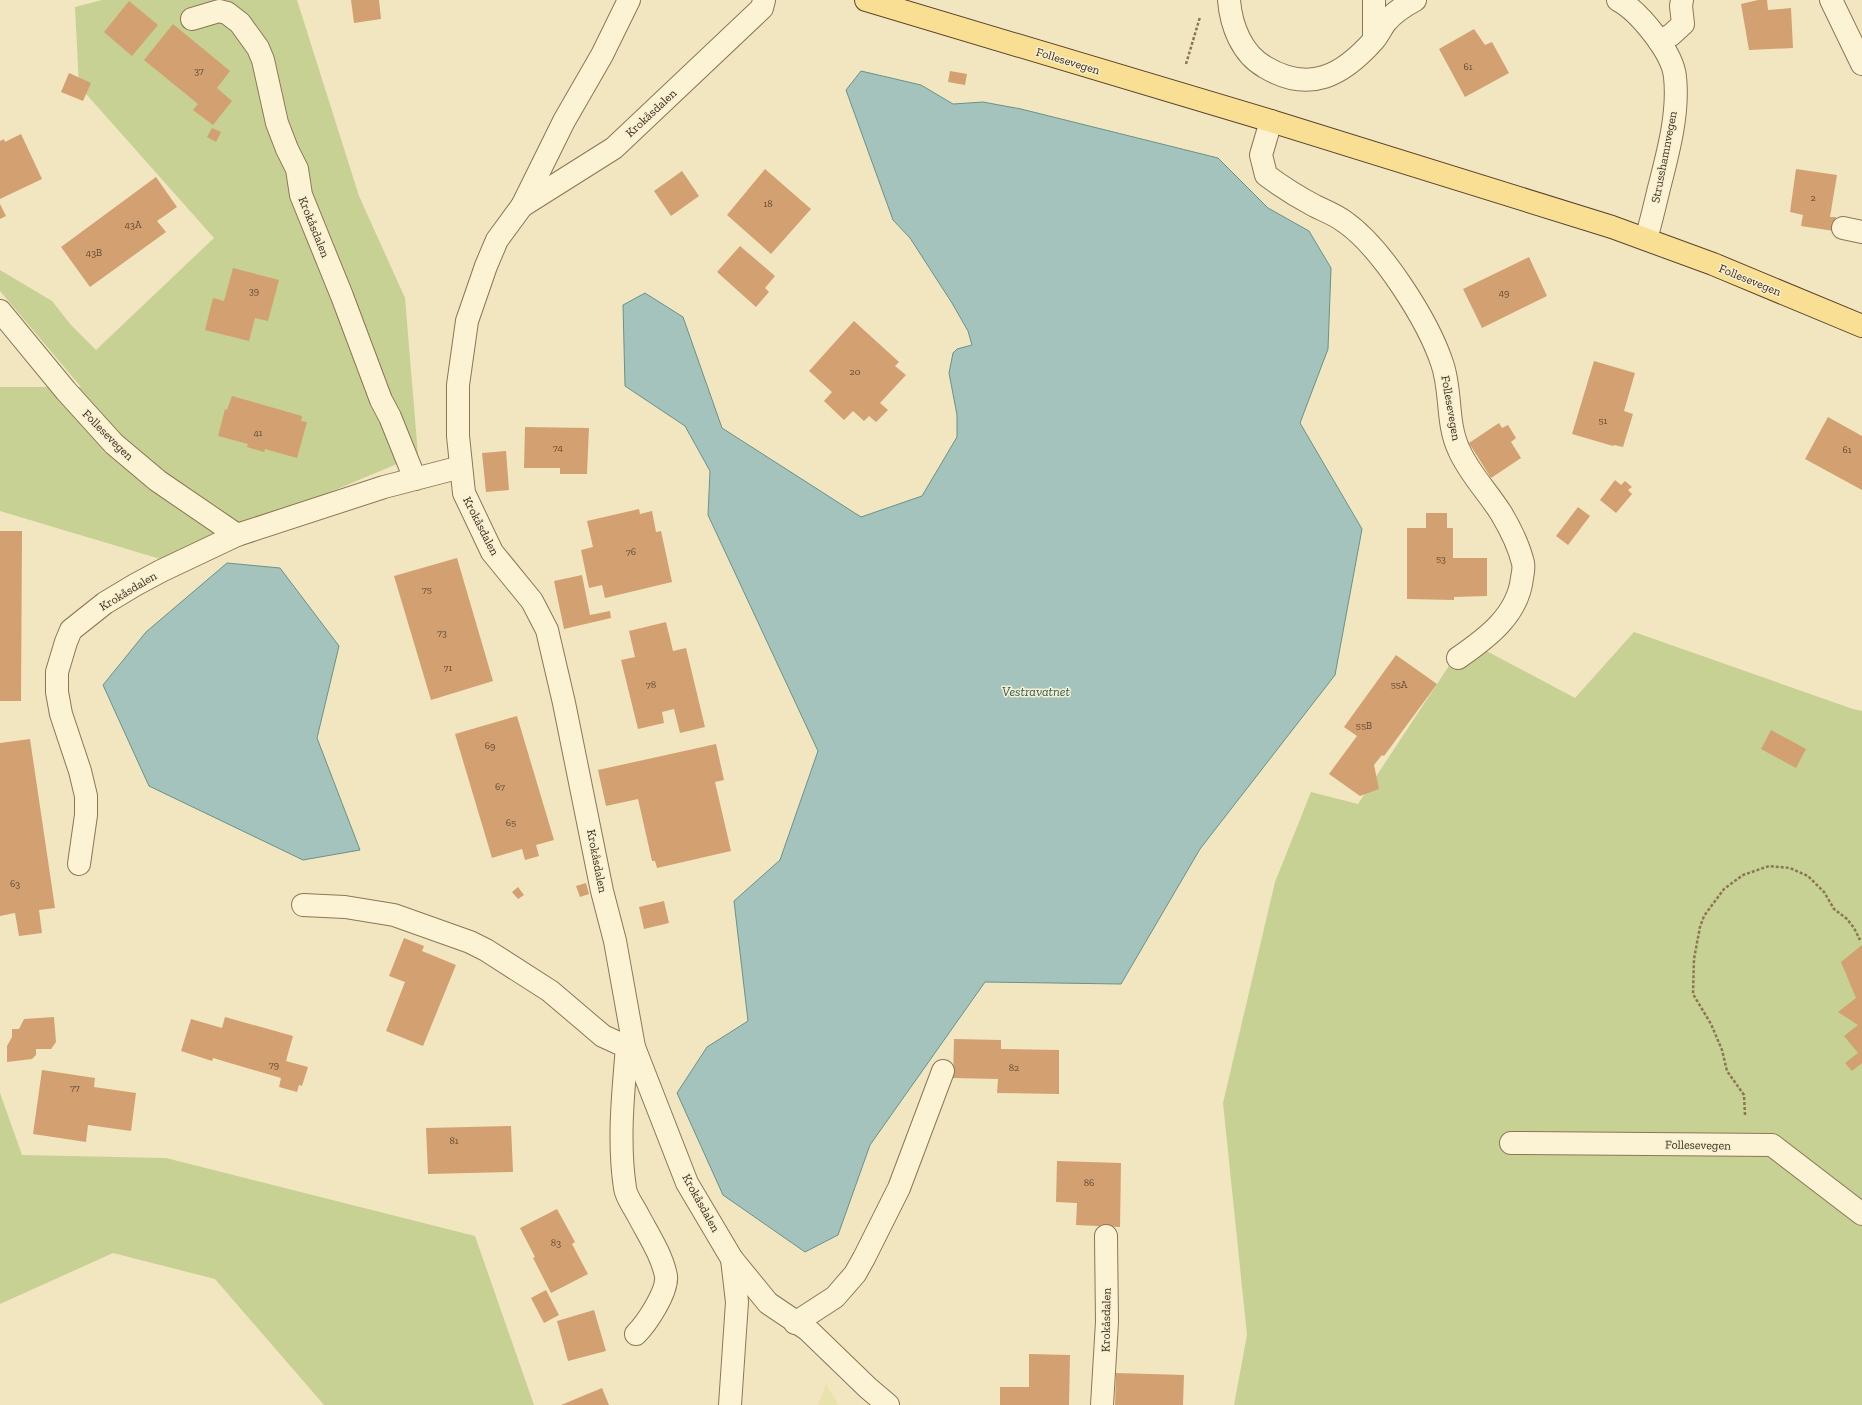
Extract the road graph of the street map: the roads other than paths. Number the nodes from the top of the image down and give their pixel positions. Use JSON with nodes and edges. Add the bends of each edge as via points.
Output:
{"nodes":[{"id":1,"x":630,"y":0,"type":"edge"},
{"id":2,"x":764,"y":0,"type":"edge"},
{"id":3,"x":866,"y":0,"type":"edge"},
{"id":4,"x":1229,"y":0,"type":"edge"},
{"id":5,"x":1374,"y":0,"type":"edge"},
{"id":6,"x":1415,"y":0,"type":"edge"},
{"id":7,"x":1618,"y":0,"type":"edge"},
{"id":8,"x":1682,"y":0,"type":"edge"},
{"id":9,"x":1831,"y":0,"type":"edge"},
{"id":10,"x":192,"y":19,"type":"dead end"},
{"id":11,"x":1374,"y":39,"type":"junction"},
{"id":12,"x":1659,"y":41,"type":"junction"},
{"id":13,"x":1862,"y":64,"type":"edge"},
{"id":14,"x":1271,"y":121,"type":"junction"},
{"id":15,"x":522,"y":206,"type":"junction"},
{"id":16,"x":1646,"y":239,"type":"junction"},
{"id":17,"x":0,"y":311,"type":"edge"},
{"id":18,"x":1862,"y":326,"type":"edge"},
{"id":19,"x":461,"y":467,"type":"junction"},
{"id":20,"x":415,"y":479,"type":"junction"},
{"id":21,"x":237,"y":535,"type":"junction"},
{"id":22,"x":1458,"y":658,"type":"dead end"},
{"id":23,"x":79,"y":864,"type":"dead end"},
{"id":24,"x":303,"y":905,"type":"dead end"},
{"id":25,"x":631,"y":1047,"type":"junction"},
{"id":26,"x":943,"y":1071,"type":"dead end"},
{"id":27,"x":1511,"y":1143,"type":"dead end"},
{"id":28,"x":1862,"y":1214,"type":"edge"},
{"id":29,"x":1106,"y":1236,"type":"dead end"},
{"id":30,"x":732,"y":1259,"type":"junction"},
{"id":31,"x":795,"y":1323,"type":"junction"},
{"id":32,"x":636,"y":1334,"type":"dead end"},
{"id":33,"x":730,"y":1405,"type":"edge"},
{"id":34,"x":888,"y":1405,"type":"edge"},
{"id":35,"x":1102,"y":1405,"type":"edge"}],
"edges":[{"from":1,"to":15,"type":"street","name":"Krokåsdalen","via":[[564,121]]},
{"from":2,"to":15,"type":"street","name":"Krokåsdalen","via":[[762,8],[614,148]]},
{"from":3,"to":14,"type":"main road","name":"Follesevegen"},
{"from":4,"to":11,"type":"street","via":[[1241,44],[1260,65],[1286,77],[1307,81],[1341,70]]},
{"from":5,"to":11,"type":"street"},
{"from":6,"to":11,"type":"street","via":[[1400,8]]},
{"from":7,"to":12,"type":"street","name":"Strusshamnvegen","via":[[1647,25]]},
{"from":8,"to":12,"type":"street","via":[[1680,6],[1683,24],[1672,35]]},
{"from":9,"to":13,"type":"street"},
{"from":10,"to":20,"type":"street","name":"Krokåsdalen","via":[[219,11],[227,13],[240,23],[258,48],[277,123],[297,169],[301,195],[381,400]]},
{"from":12,"to":16,"type":"street","name":"Strusshamnvegen","via":[[1675,75],[1675,102],[1665,163]]},
{"from":14,"to":16,"type":"main road","name":"Follesevegen"},
{"from":14,"to":22,"type":"street","name":"Follesevegen","via":[[1261,155],[1266,175],[1301,198],[1345,221],[1380,257],[1408,296],[1442,363],[1458,449],[1482,489],[1500,512],[1524,564],[1516,603],[1503,622]]},
{"from":15,"to":19,"type":"street","name":"Krokåsdalen","via":[[497,240],[467,321],[458,385]]},
{"from":16,"to":18,"type":"main road","name":"Follesevegen"},
{"from":17,"to":21,"type":"street","name":"Follesevegen","via":[[114,444],[158,481]]},
{"from":19,"to":20,"type":"street","name":"Krokåsdalen"},
{"from":19,"to":25,"type":"street","name":"Krokåsdalen","via":[[464,493],[492,552],[532,602],[546,630],[615,941]]},
{"from":20,"to":21,"type":"street","name":"Krokåsdalen"},
{"from":21,"to":23,"type":"street","name":"Krokåsdalen","via":[[135,585],[105,603],[71,630],[57,672],[56,692],[86,796]]},
{"from":24,"to":25,"type":"street","via":[[345,907],[394,915],[470,942],[550,991],[603,1036]]},
{"from":25,"to":30,"type":"street","name":"Krokåsdalen","via":[[687,1183]]},
{"from":25,"to":32,"type":"street","name":"Krokåsdalen","via":[[622,1103],[625,1190],[660,1257],[666,1278],[659,1302],[646,1324]]},
{"from":26,"to":31,"type":"street","via":[[899,1188],[855,1274],[835,1297]]},
{"from":27,"to":28,"type":"street","name":"Follesevegen","via":[[1772,1145]]},
{"from":29,"to":35,"type":"street","name":"Krokåsdalen","via":[[1107,1322]]},
{"from":30,"to":31,"type":"street","name":"Krokåsdalen","via":[[768,1303]]},
{"from":30,"to":33,"type":"street","name":"Krokåsdalen","via":[[737,1302]]},
{"from":31,"to":34,"type":"street","name":"Krokåsdalen","via":[[808,1330]]}]}
